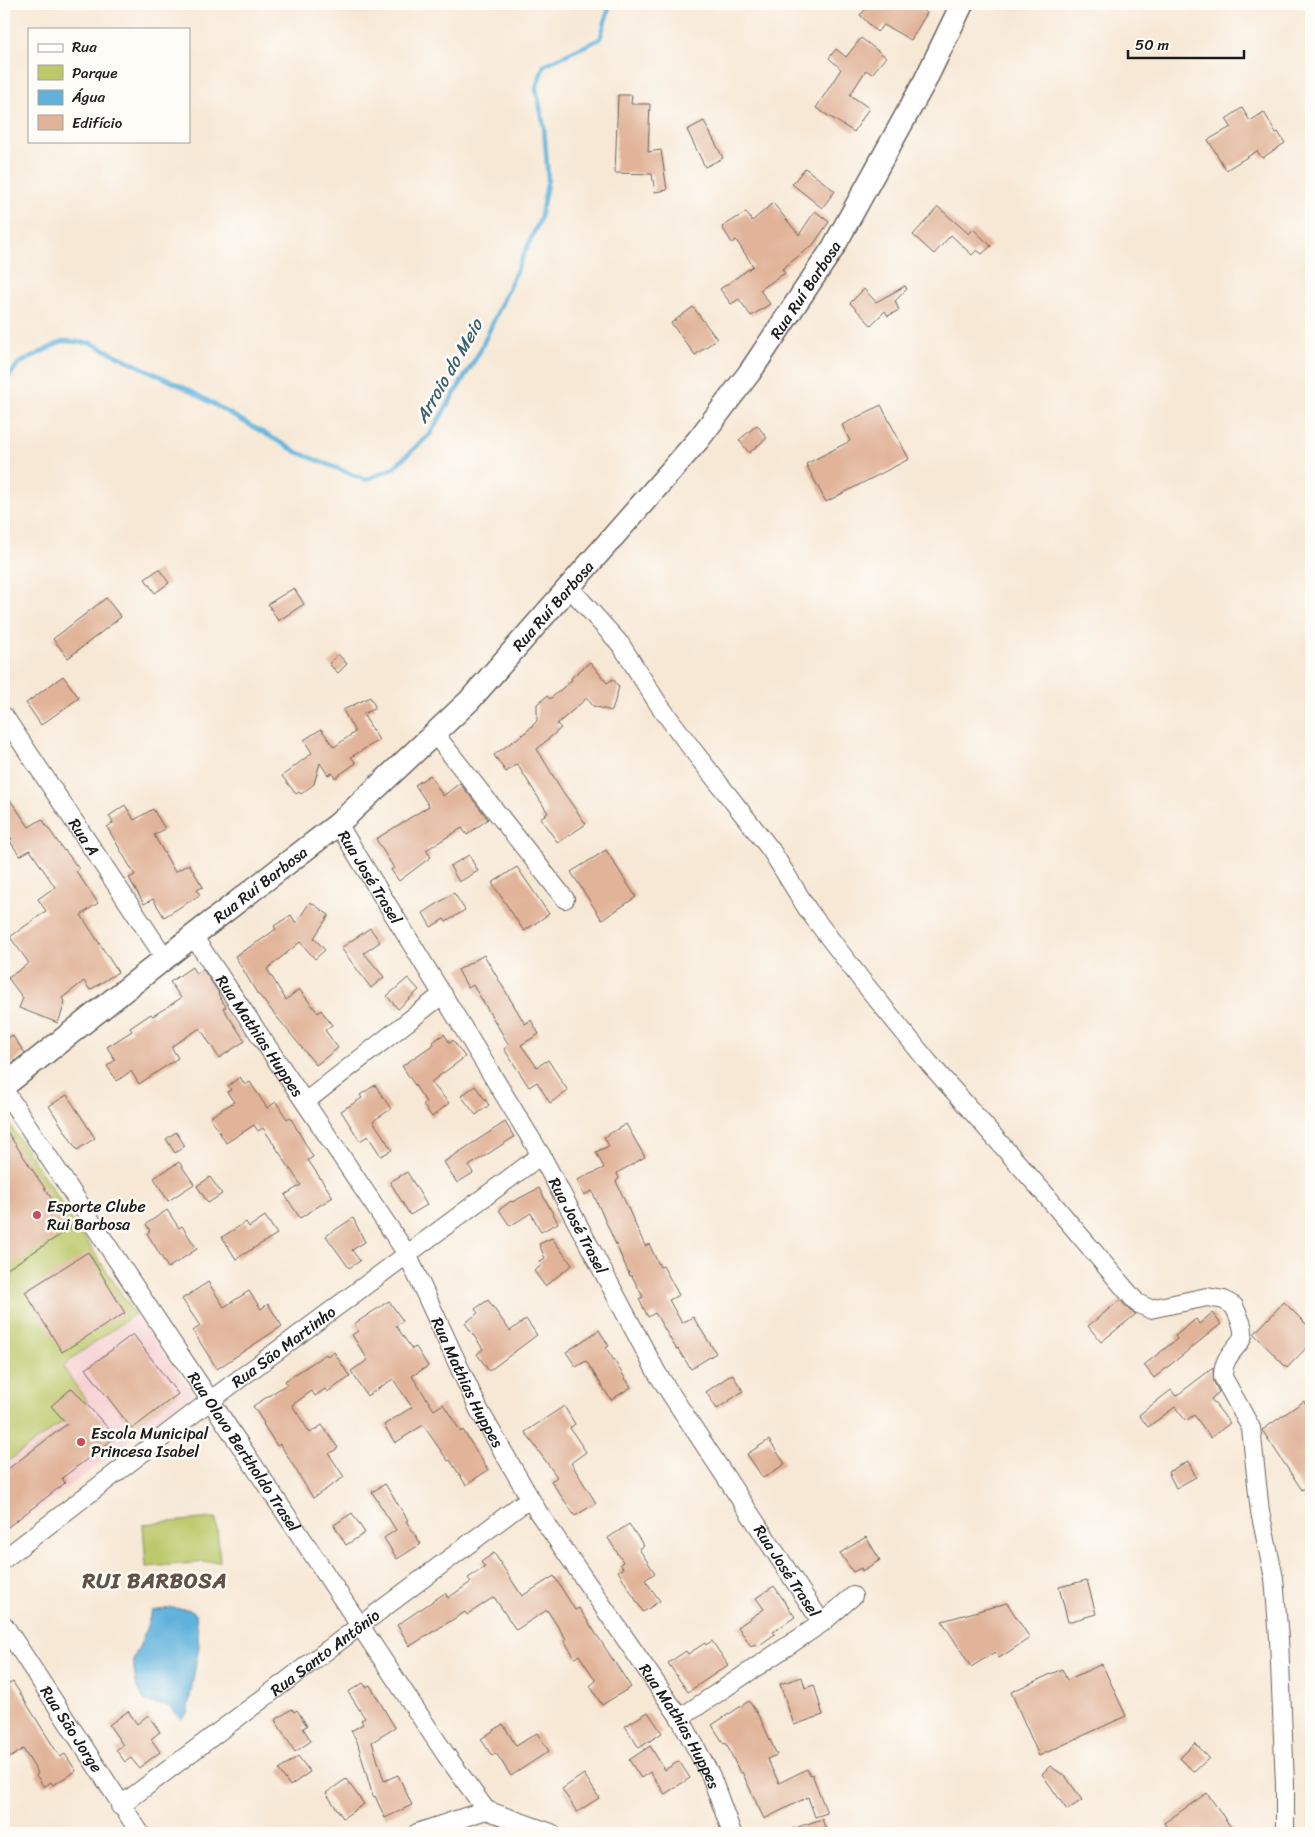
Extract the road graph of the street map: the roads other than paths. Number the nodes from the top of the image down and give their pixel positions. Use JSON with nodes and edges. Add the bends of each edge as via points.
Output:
{"nodes":[{"id":1,"x":962,"y":4,"type":"edge"},
{"id":2,"x":570,"y":587,"type":"junction"},
{"id":3,"x":4,"y":716,"type":"edge"},
{"id":4,"x":434,"y":733,"type":"junction"},
{"id":5,"x":338,"y":824,"type":"junction"},
{"id":6,"x":565,"y":899,"type":"dead end"},
{"id":7,"x":193,"y":936,"type":"junction"},
{"id":8,"x":166,"y":958,"type":"junction"},
{"id":9,"x":443,"y":994,"type":"junction"},
{"id":10,"x":4,"y":1086,"type":"edge"},
{"id":11,"x":4,"y":1090,"type":"edge"},
{"id":12,"x":306,"y":1102,"type":"junction"},
{"id":13,"x":541,"y":1155,"type":"junction"},
{"id":14,"x":407,"y":1254,"type":"junction"},
{"id":15,"x":211,"y":1400,"type":"junction"},
{"id":16,"x":530,"y":1498,"type":"junction"},
{"id":17,"x":4,"y":1559,"type":"edge"},
{"id":18,"x":853,"y":1596,"type":"dead end"},
{"id":19,"x":822,"y":1622,"type":"junction"},
{"id":20,"x":4,"y":1625,"type":"edge"},
{"id":21,"x":360,"y":1625,"type":"junction"},
{"id":22,"x":680,"y":1718,"type":"junction"},
{"id":23,"x":120,"y":1806,"type":"junction"},
{"id":24,"x":486,"y":1810,"type":"junction"},
{"id":25,"x":140,"y":1833,"type":"edge"},
{"id":26,"x":417,"y":1833,"type":"edge"},
{"id":27,"x":552,"y":1833,"type":"edge"},
{"id":28,"x":732,"y":1833,"type":"edge"},
{"id":29,"x":1285,"y":1833,"type":"edge"}],
"edges":[{"from":1,"to":2,"type":"main road","name":"Rua Ruí Barbosa","via":[[925,81],[833,248],[750,372],[698,440]]},
{"from":2,"to":4,"type":"main road","name":"Rua Ruí Barbosa","via":[[469,701]]},
{"from":2,"to":29,"type":"street","via":[[621,645],[659,704],[771,850],[808,910],[863,982],[1137,1303],[1150,1309],[1207,1297],[1224,1300],[1234,1306],[1243,1333],[1222,1368],[1223,1377],[1251,1428],[1260,1512],[1274,1578]]},
{"from":3,"to":8,"type":"street","name":"Rua A"},
{"from":4,"to":5,"type":"main road","name":"Rua Ruí Barbosa"},
{"from":4,"to":6,"type":"street"},
{"from":5,"to":7,"type":"main road","name":"Rua Ruí Barbosa"},
{"from":5,"to":9,"type":"street","name":"Rua José Trasel"},
{"from":7,"to":8,"type":"main road","name":"Rua Ruí Barbosa"},
{"from":7,"to":12,"type":"street","name":"Rua Mathias Huppes"},
{"from":8,"to":10,"type":"main road","name":"Rua Ruí Barbosa"},
{"from":9,"to":12,"type":"street"},
{"from":9,"to":13,"type":"street","name":"Rua José Trasel"},
{"from":11,"to":15,"type":"street","name":"Rua Olavo Bertholdo Trasel"},
{"from":12,"to":14,"type":"street","name":"Rua Mathias Huppes"},
{"from":13,"to":14,"type":"street","name":"Rua São Martinho"},
{"from":13,"to":19,"type":"street","name":"Rua José Trasel","via":[[657,1374]]},
{"from":14,"to":15,"type":"street","name":"Rua São Martinho"},
{"from":14,"to":16,"type":"street","name":"Rua Mathias Huppes","via":[[479,1410]]},
{"from":15,"to":17,"type":"street","name":"Rua São Martinho"},
{"from":15,"to":21,"type":"street","name":"Rua Olavo Bertholdo Trasel"},
{"from":16,"to":21,"type":"street","name":"Rua Santo Antônio"},
{"from":16,"to":22,"type":"street","name":"Rua Mathias Huppes"},
{"from":18,"to":19,"type":"street"},
{"from":19,"to":22,"type":"street"},
{"from":20,"to":23,"type":"street","name":"Rua São Jorge"},
{"from":21,"to":23,"type":"street","name":"Rua Santo Antônio"},
{"from":21,"to":24,"type":"street","name":"Rua Olavo Bertholdo Trasel"},
{"from":22,"to":28,"type":"street","name":"Rua Mathias Huppes","via":[[710,1776]]},
{"from":23,"to":25,"type":"street","name":"Rua São Jorge"},
{"from":24,"to":26,"type":"street"},
{"from":24,"to":27,"type":"street"}]}
